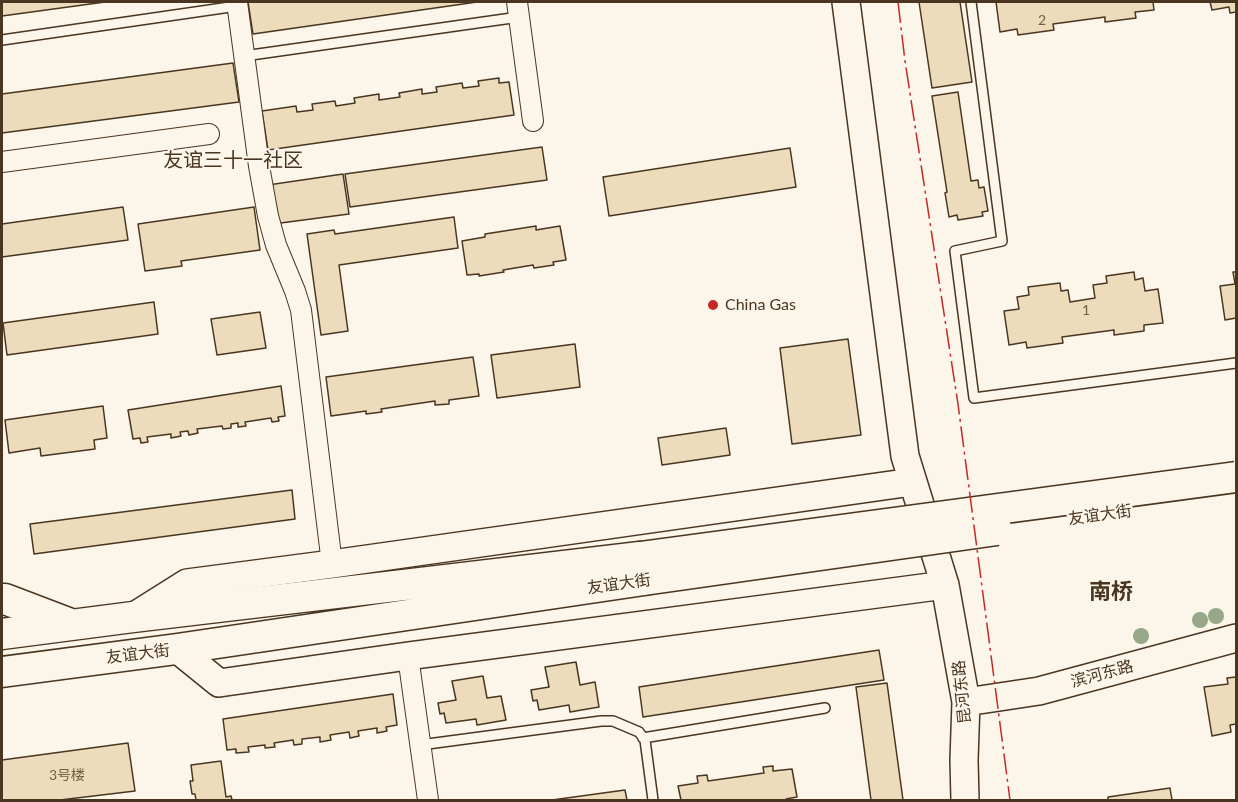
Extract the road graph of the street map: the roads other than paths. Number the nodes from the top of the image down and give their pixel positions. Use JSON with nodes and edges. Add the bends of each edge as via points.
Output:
{"nodes":[{"id":1,"x":846,"y":2,"type":"edge"},
{"id":2,"x":971,"y":2,"type":"edge"},
{"id":3,"x":237,"y":4,"type":"edge"},
{"id":4,"x":518,"y":9,"type":"edge"},
{"id":5,"x":2,"y":40,"type":"edge"},
{"id":6,"x":244,"y":56,"type":"junction"},
{"id":7,"x":533,"y":121,"type":"dead end"},
{"id":8,"x":208,"y":134,"type":"dead end"},
{"id":9,"x":2,"y":162,"type":"edge"},
{"id":10,"x":1236,"y":363,"type":"edge"},
{"id":11,"x":1236,"y":477,"type":"edge"},
{"id":12,"x":912,"y":482,"type":"junction"},
{"id":13,"x":1236,"y":497,"type":"edge"},
{"id":14,"x":332,"y":564,"type":"junction"},
{"id":15,"x":642,"y":569,"type":"junction"},
{"id":16,"x":945,"y":585,"type":"junction"},
{"id":17,"x":2,"y":599,"type":"edge"},
{"id":18,"x":133,"y":617,"type":"junction"},
{"id":19,"x":74,"y":625,"type":"junction"},
{"id":20,"x":2,"y":634,"type":"edge"},
{"id":21,"x":1236,"y":638,"type":"edge"},
{"id":22,"x":177,"y":649,"type":"junction"},
{"id":23,"x":408,"y":656,"type":"junction"},
{"id":24,"x":2,"y":672,"type":"edge"},
{"id":25,"x":966,"y":702,"type":"junction"},
{"id":26,"x":825,"y":708,"type":"dead end"},
{"id":27,"x":643,"y":738,"type":"junction"},
{"id":28,"x":420,"y":746,"type":"junction"},
{"id":29,"x":428,"y":801,"type":"edge"},
{"id":30,"x":653,"y":801,"type":"edge"},
{"id":31,"x":964,"y":801,"type":"edge"}],
"edges":[{"from":1,"to":12,"type":"street","name":"昆河东路","via":[[905,456]]},
{"from":2,"to":10,"type":"lane","via":[[1002,241],[955,251],[974,398]]},
{"from":3,"to":5,"type":"lane"},
{"from":3,"to":6,"type":"street"},
{"from":4,"to":6,"type":"lane"},
{"from":4,"to":7,"type":"street"},
{"from":6,"to":14,"type":"street","via":[[268,216],[301,310]]},
{"from":8,"to":9,"type":"street"},
{"from":11,"to":15,"type":"main road","name":"友谊大街","bridge":true},
{"from":12,"to":14,"type":"street"},
{"from":12,"to":16,"type":"street","name":"昆河东路"},
{"from":13,"to":15,"type":"main road","name":"友谊大街","bridge":true},
{"from":14,"to":18,"type":"street","via":[[187,583]]},
{"from":15,"to":18,"type":"main road","name":"友谊大街"},
{"from":15,"to":22,"type":"main road","name":"友谊大街"},
{"from":16,"to":23,"type":"street"},
{"from":16,"to":25,"type":"street","name":"昆河东路"},
{"from":17,"to":19,"type":"main road"},
{"from":18,"to":19,"type":"main road","name":"友谊大街"},
{"from":19,"to":20,"type":"main road","name":"友谊大街"},
{"from":21,"to":25,"type":"street","name":"滨河东路","via":[[1039,691]]},
{"from":22,"to":23,"type":"street","via":[[219,683]]},
{"from":22,"to":24,"type":"main road","name":"友谊大街"},
{"from":23,"to":28,"type":"street"},
{"from":25,"to":31,"type":"street","name":"昆河东路"},
{"from":26,"to":27,"type":"lane"},
{"from":27,"to":28,"type":"lane","via":[[639,732],[613,721],[601,721]]},
{"from":27,"to":30,"type":"lane"},
{"from":28,"to":29,"type":"street"}]}
